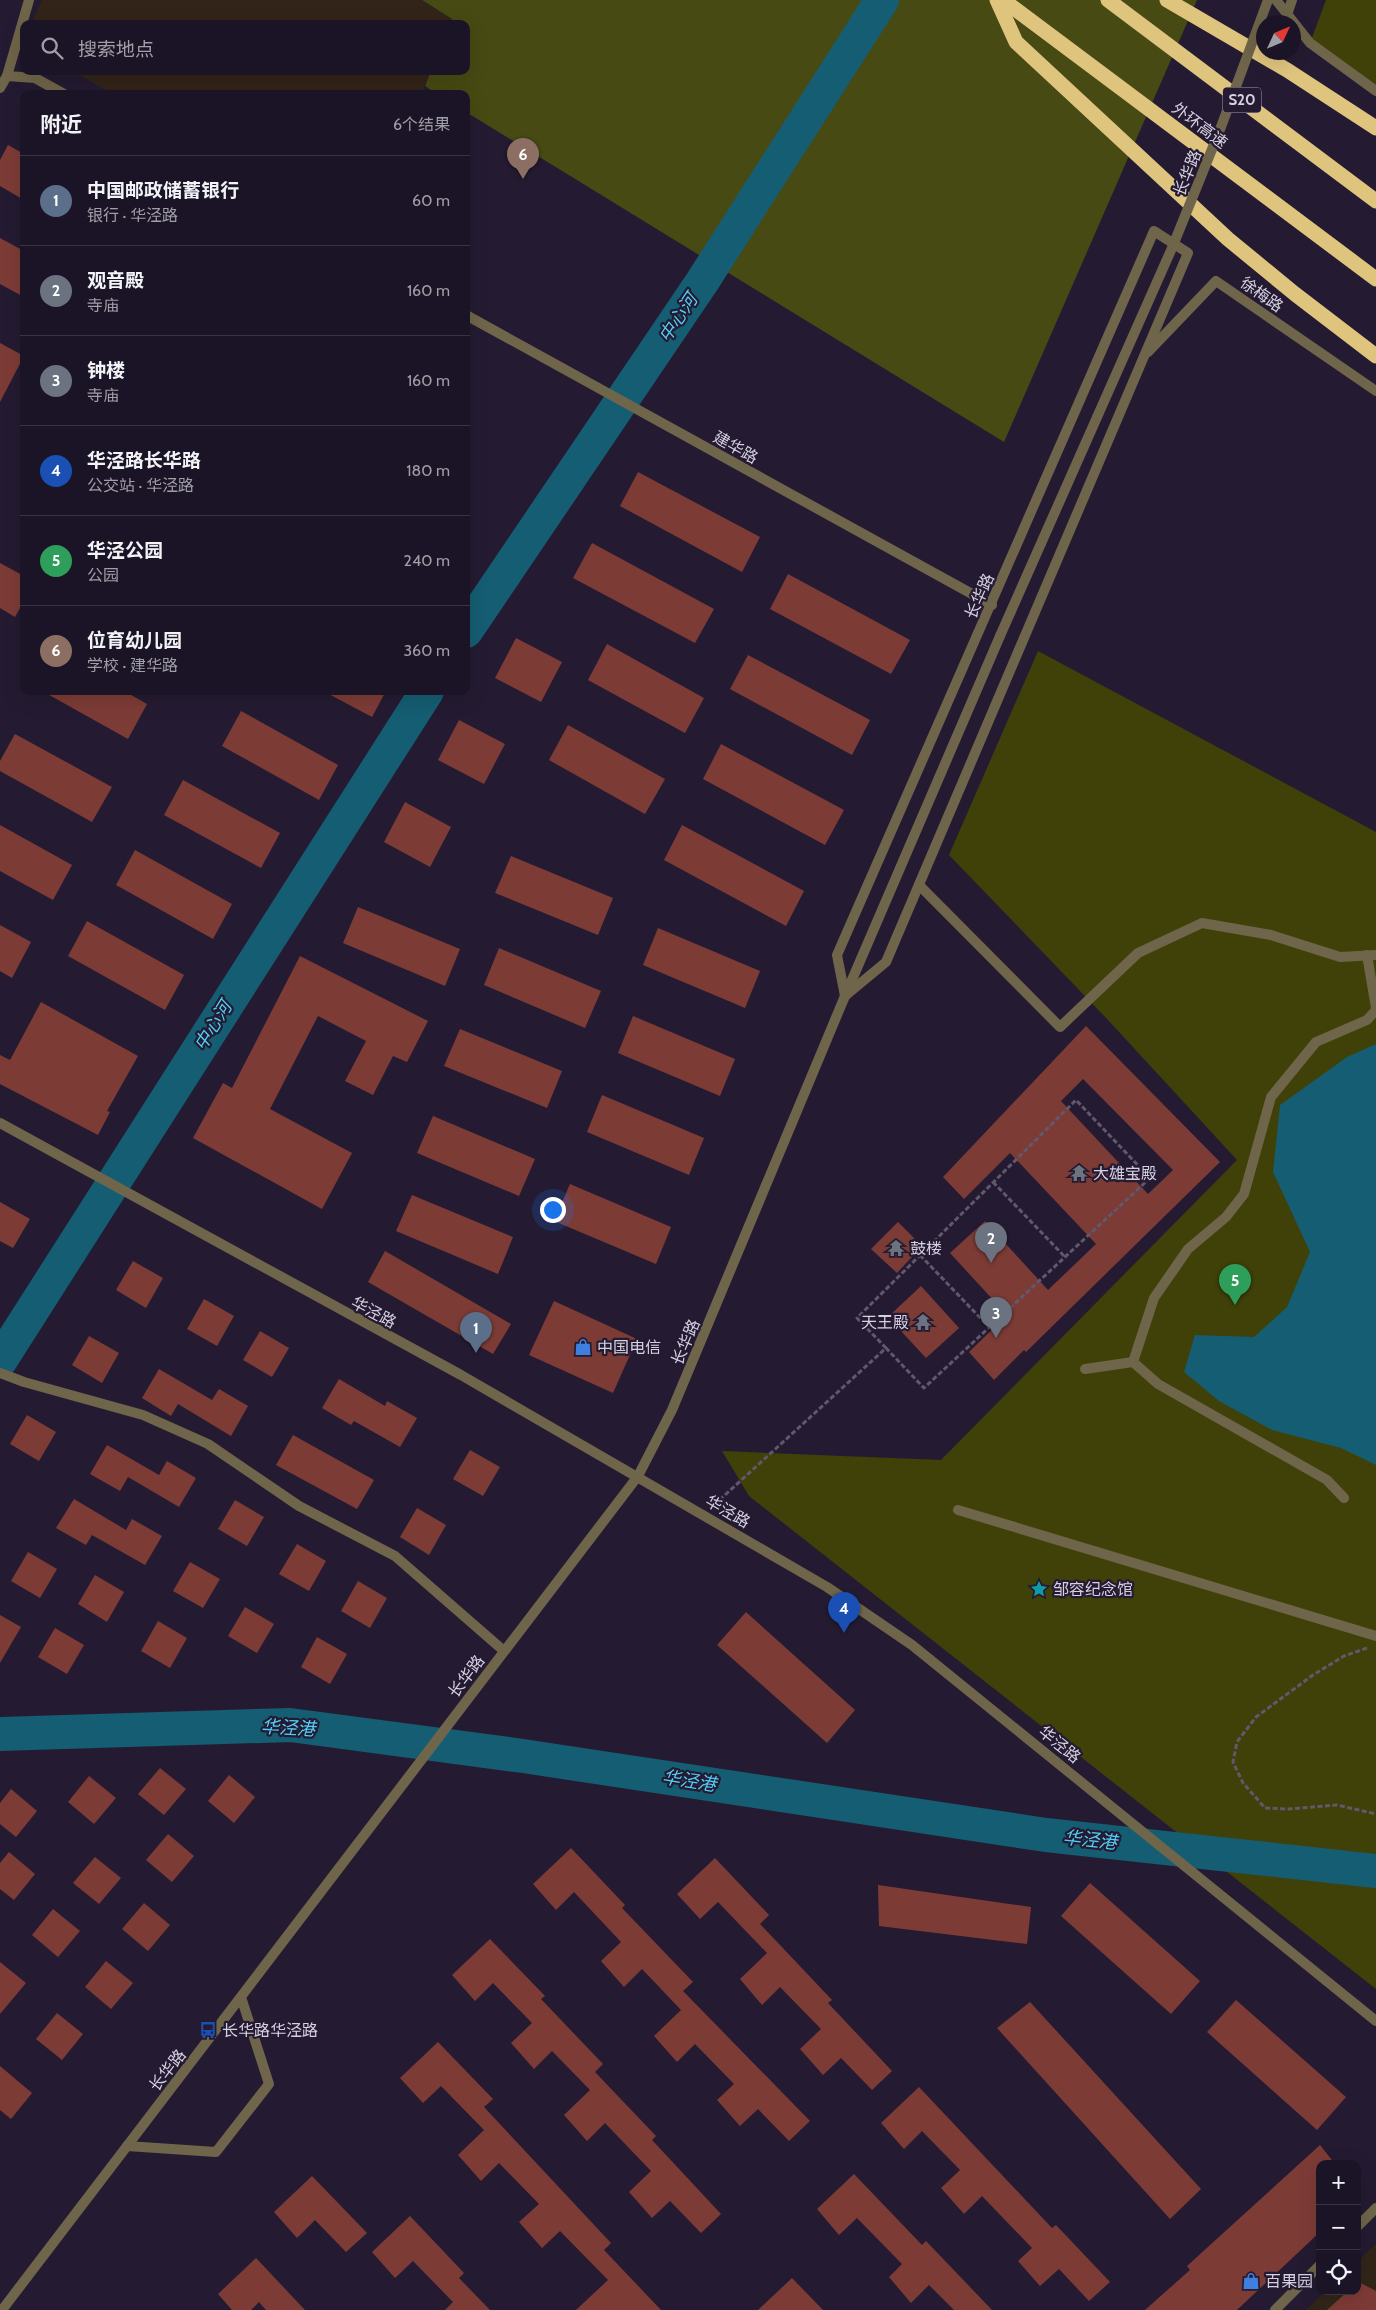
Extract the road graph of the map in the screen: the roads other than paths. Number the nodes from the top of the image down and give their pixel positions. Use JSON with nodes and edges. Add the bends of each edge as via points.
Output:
{"nodes":[{"id":1,"x":29,"y":0,"type":"edge"},
{"id":2,"x":997,"y":0,"type":"edge"},
{"id":3,"x":1003,"y":0,"type":"edge"},
{"id":4,"x":1108,"y":0,"type":"edge"},
{"id":5,"x":1167,"y":0,"type":"edge"},
{"id":6,"x":1268,"y":0,"type":"edge"},
{"id":7,"x":1276,"y":0,"type":"edge"},
{"id":8,"x":1292,"y":0,"type":"edge"},
{"id":9,"x":1288,"y":12,"type":"junction"},
{"id":10,"x":23,"y":20,"type":"edge"},
{"id":11,"x":20,"y":31,"type":"edge"},
{"id":12,"x":7,"y":76,"type":"junction"},
{"id":13,"x":0,"y":88,"type":"edge"},
{"id":14,"x":57,"y":90,"type":"edge"},
{"id":15,"x":1376,"y":91,"type":"edge"},
{"id":16,"x":1376,"y":128,"type":"edge"},
{"id":17,"x":1376,"y":201,"type":"edge"},
{"id":18,"x":1376,"y":279,"type":"edge"},
{"id":19,"x":470,"y":317,"type":"edge"},
{"id":20,"x":1144,"y":356,"type":"junction"},
{"id":21,"x":1376,"y":356,"type":"edge"},
{"id":22,"x":1376,"y":392,"type":"edge"},
{"id":23,"x":992,"y":605,"type":"junction"},
{"id":24,"x":919,"y":885,"type":"junction"},
{"id":25,"x":1372,"y":955,"type":"edge"},
{"id":26,"x":845,"y":996,"type":"junction"},
{"id":27,"x":1376,"y":1009,"type":"edge"},
{"id":28,"x":0,"y":1123,"type":"edge"},
{"id":29,"x":1133,"y":1362,"type":"junction"},
{"id":30,"x":1085,"y":1368,"type":"dead end"},
{"id":31,"x":0,"y":1373,"type":"edge"},
{"id":32,"x":638,"y":1476,"type":"junction"},
{"id":33,"x":1344,"y":1498,"type":"dead end"},
{"id":34,"x":958,"y":1510,"type":"dead end"},
{"id":35,"x":1374,"y":1641,"type":"edge"},
{"id":36,"x":504,"y":1651,"type":"junction"},
{"id":37,"x":241,"y":1996,"type":"junction"},
{"id":38,"x":1376,"y":2021,"type":"edge"},
{"id":39,"x":127,"y":2146,"type":"junction"},
{"id":40,"x":1376,"y":2208,"type":"edge"},
{"id":41,"x":1361,"y":2223,"type":"edge"},
{"id":42,"x":1316,"y":2269,"type":"edge"},
{"id":43,"x":2,"y":2310,"type":"edge"},
{"id":44,"x":1275,"y":2310,"type":"edge"}],
"edges":[{"from":1,"to":10,"type":"street"},
{"from":2,"to":21,"type":"highway","via":[[1016,42],[1228,239]]},
{"from":3,"to":18,"type":"highway","name":"外环高速"},
{"from":4,"to":17,"type":"highway","number":"S20"},
{"from":5,"to":16,"type":"highway","via":[[1287,70]]},
{"from":6,"to":26,"type":"street","name":"长华路","bridge":true,"via":[[1172,248]]},
{"from":7,"to":9,"type":"street"},
{"from":8,"to":9,"type":"street"},
{"from":9,"to":15,"type":"street","via":[[1310,43]]},
{"from":11,"to":12,"type":"street"},
{"from":12,"to":13,"type":"street"},
{"from":12,"to":14,"type":"street","via":[[35,78]]},
{"from":19,"to":23,"type":"street","name":"建华路"},
{"from":20,"to":22,"type":"street","name":"徐梅路","via":[[1216,281]]},
{"from":20,"to":23,"type":"street","name":"长华路","via":[[1188,253],[1154,231]]},
{"from":20,"to":24,"type":"street","name":"长华路"},
{"from":23,"to":26,"type":"street","name":"长华路","via":[[838,955]]},
{"from":24,"to":25,"type":"street","via":[[1060,1027],[1138,953],[1202,923],[1271,935],[1340,957]]},
{"from":24,"to":26,"type":"street","name":"长华路","via":[[886,962]]},
{"from":25,"to":27,"type":"street"},
{"from":26,"to":32,"type":"street","name":"长华路","via":[[672,1410]]},
{"from":27,"to":29,"type":"street","via":[[1367,1020],[1316,1042],[1271,1097],[1244,1194],[1226,1218],[1188,1249],[1154,1298]]},
{"from":28,"to":32,"type":"street","name":"华泾路","via":[[461,1375]]},
{"from":29,"to":30,"type":"street"},
{"from":29,"to":33,"type":"street","via":[[1158,1384],[1326,1480]]},
{"from":31,"to":36,"type":"street","via":[[143,1414],[208,1444],[299,1506],[395,1556]]},
{"from":32,"to":36,"type":"street","name":"长华路"},
{"from":32,"to":38,"type":"street","name":"华泾路","via":[[827,1588],[912,1645]]},
{"from":34,"to":35,"type":"street"},
{"from":36,"to":37,"type":"street","name":"长华路"},
{"from":37,"to":39,"type":"street","name":"长华路"},
{"from":37,"to":39,"type":"street","via":[[269,2084],[216,2152]]},
{"from":39,"to":43,"type":"street","name":"长华路"},
{"from":40,"to":41,"type":"street"},
{"from":42,"to":44,"type":"street"}]}
